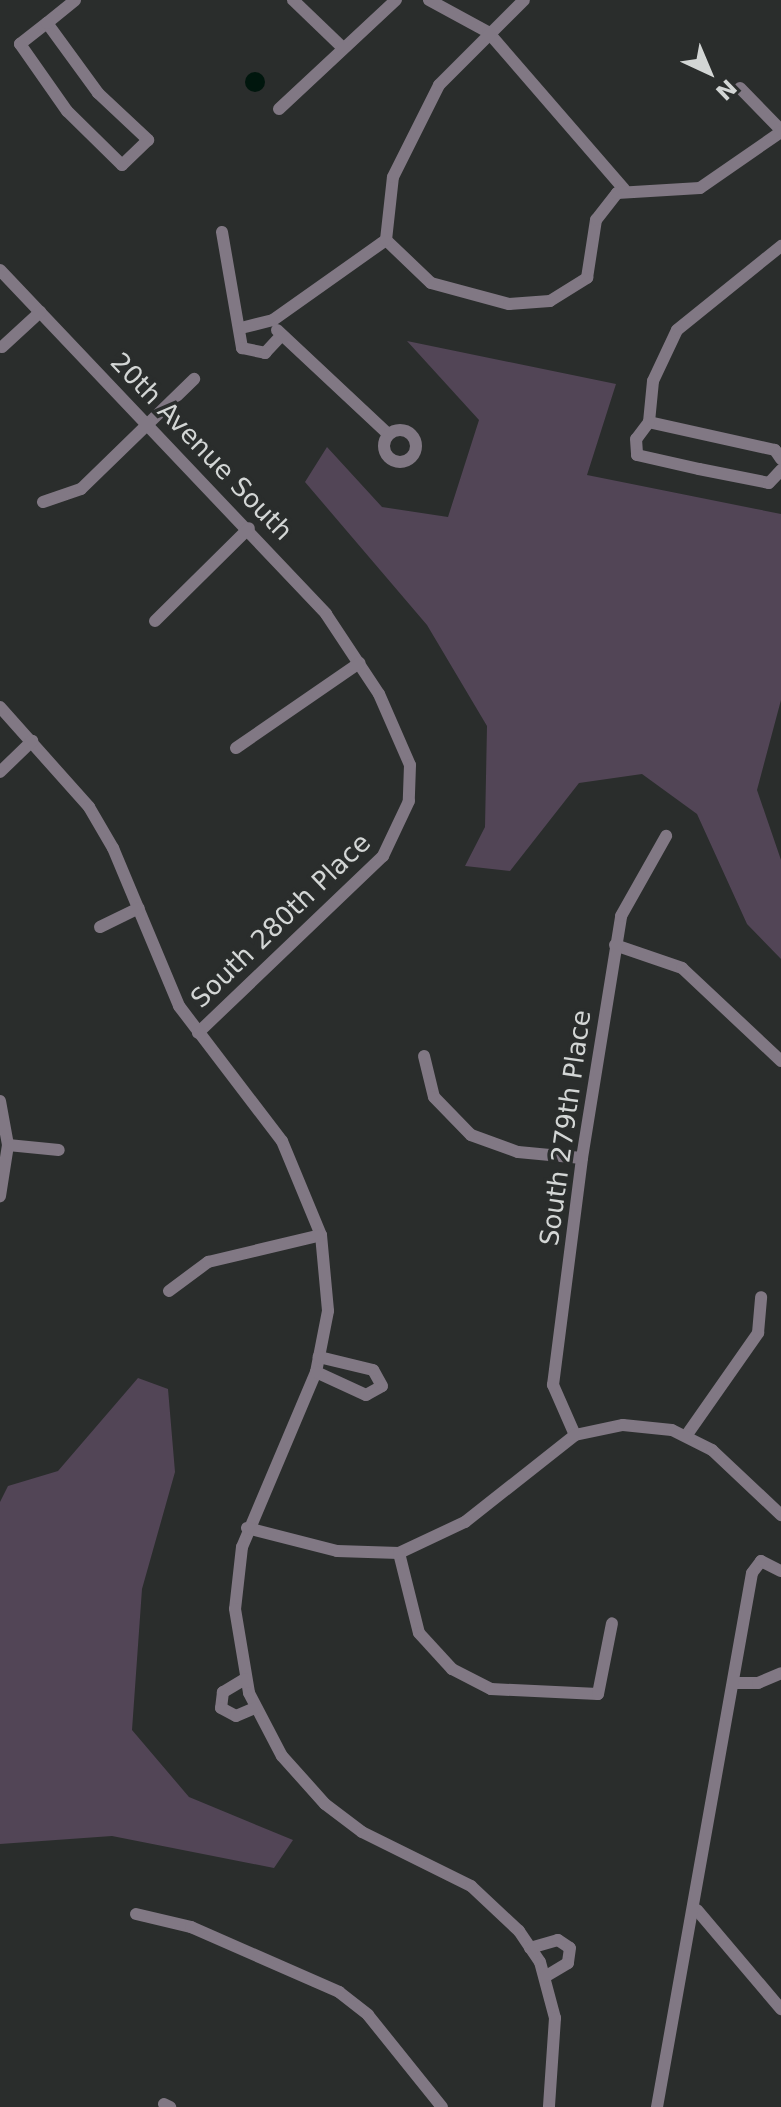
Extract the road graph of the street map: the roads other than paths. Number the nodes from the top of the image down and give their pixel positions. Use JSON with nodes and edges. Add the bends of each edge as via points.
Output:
{"nodes":[{"id":1,"x":75,"y":0,"type":"edge"},
{"id":2,"x":293,"y":0,"type":"edge"},
{"id":3,"x":396,"y":0,"type":"edge"},
{"id":4,"x":429,"y":0,"type":"edge"},
{"id":5,"x":524,"y":0,"type":"edge"},
{"id":6,"x":47,"y":23,"type":"junction"},
{"id":7,"x":488,"y":32,"type":"junction"},
{"id":8,"x":342,"y":47,"type":"junction"},
{"id":9,"x":740,"y":88,"type":"dead end"},
{"id":10,"x":279,"y":109,"type":"dead end"},
{"id":11,"x":781,"y":131,"type":"edge"},
{"id":12,"x":624,"y":189,"type":"junction"},
{"id":13,"x":222,"y":232,"type":"dead end"},
{"id":14,"x":386,"y":240,"type":"junction"},
{"id":15,"x":781,"y":246,"type":"edge"},
{"id":16,"x":0,"y":270,"type":"edge"},
{"id":17,"x":40,"y":312,"type":"junction"},
{"id":18,"x":273,"y":320,"type":"junction"},
{"id":19,"x":241,"y":328,"type":"junction"},
{"id":20,"x":280,"y":337,"type":"junction"},
{"id":21,"x":2,"y":347,"type":"edge"},
{"id":22,"x":194,"y":379,"type":"dead end"},
{"id":23,"x":649,"y":422,"type":"junction"},
{"id":24,"x":150,"y":423,"type":"junction"},
{"id":25,"x":388,"y":434,"type":"dead end"},
{"id":26,"x":781,"y":459,"type":"edge"},
{"id":27,"x":781,"y":470,"type":"edge"},
{"id":28,"x":43,"y":502,"type":"dead end"},
{"id":29,"x":249,"y":528,"type":"junction"},
{"id":30,"x":155,"y":621,"type":"dead end"},
{"id":31,"x":359,"y":663,"type":"junction"},
{"id":32,"x":0,"y":707,"type":"edge"},
{"id":33,"x":32,"y":741,"type":"junction"},
{"id":34,"x":236,"y":748,"type":"dead end"},
{"id":35,"x":0,"y":772,"type":"edge"},
{"id":36,"x":666,"y":836,"type":"dead end"},
{"id":37,"x":139,"y":908,"type":"junction"},
{"id":38,"x":100,"y":927,"type":"dead end"},
{"id":39,"x":615,"y":945,"type":"junction"},
{"id":40,"x":198,"y":1033,"type":"junction"},
{"id":41,"x":424,"y":1056,"type":"dead end"},
{"id":42,"x":781,"y":1061,"type":"edge"},
{"id":43,"x":0,"y":1101,"type":"edge"},
{"id":44,"x":8,"y":1145,"type":"junction"},
{"id":45,"x":59,"y":1150,"type":"dead end"},
{"id":46,"x":582,"y":1158,"type":"junction"},
{"id":47,"x":0,"y":1196,"type":"edge"},
{"id":48,"x":321,"y":1235,"type":"junction"},
{"id":49,"x":169,"y":1291,"type":"dead end"},
{"id":50,"x":761,"y":1297,"type":"dead end"},
{"id":51,"x":319,"y":1357,"type":"junction"},
{"id":52,"x":316,"y":1372,"type":"junction"},
{"id":53,"x":575,"y":1435,"type":"junction"},
{"id":54,"x":686,"y":1436,"type":"junction"},
{"id":55,"x":781,"y":1515,"type":"edge"},
{"id":56,"x":247,"y":1528,"type":"junction"},
{"id":57,"x":399,"y":1553,"type":"junction"},
{"id":58,"x":781,"y":1571,"type":"edge"},
{"id":59,"x":612,"y":1623,"type":"dead end"},
{"id":60,"x":781,"y":1673,"type":"edge"},
{"id":61,"x":245,"y":1679,"type":"junction"},
{"id":62,"x":733,"y":1683,"type":"junction"},
{"id":63,"x":255,"y":1708,"type":"junction"},
{"id":64,"x":697,"y":1910,"type":"junction"},
{"id":65,"x":136,"y":1914,"type":"dead end"},
{"id":66,"x":530,"y":1948,"type":"junction"},
{"id":67,"x":545,"y":1977,"type":"junction"},
{"id":68,"x":781,"y":2009,"type":"edge"},
{"id":69,"x":429,"y":2097,"type":"junction"},
{"id":70,"x":419,"y":2107,"type":"edge"},
{"id":71,"x":442,"y":2107,"type":"edge"},
{"id":72,"x":549,"y":2107,"type":"edge"},
{"id":73,"x":657,"y":2107,"type":"edge"}],
"edges":[{"from":1,"to":6,"type":"street"},
{"from":2,"to":8,"type":"street"},
{"from":3,"to":8,"type":"street"},
{"from":4,"to":7,"type":"street"},
{"from":5,"to":7,"type":"street"},
{"from":6,"to":6,"type":"street","via":[[20,44],[67,111],[122,165],[148,140],[98,93]]},
{"from":7,"to":12,"type":"street"},
{"from":7,"to":14,"type":"street","via":[[439,85],[396,168]]},
{"from":8,"to":10,"type":"street"},
{"from":9,"to":11,"type":"street"},
{"from":11,"to":12,"type":"street","via":[[700,188]]},
{"from":12,"to":14,"type":"street","via":[[596,220],[587,278],[550,301],[509,304],[431,283]]},
{"from":13,"to":19,"type":"street"},
{"from":14,"to":18,"type":"street"},
{"from":15,"to":23,"type":"street","via":[[677,330],[653,381]]},
{"from":16,"to":17,"type":"street","name":"20th Avenue South"},
{"from":17,"to":21,"type":"street"},
{"from":17,"to":24,"type":"street","name":"20th Avenue South"},
{"from":18,"to":19,"type":"street"},
{"from":18,"to":20,"type":"street"},
{"from":19,"to":20,"type":"street","via":[[242,348],[257,355]]},
{"from":20,"to":25,"type":"street","via":[[320,364]]},
{"from":22,"to":24,"type":"street"},
{"from":23,"to":26,"type":"street","via":[[775,450]]},
{"from":23,"to":27,"type":"street","via":[[639,431],[637,455],[769,483]]},
{"from":24,"to":28,"type":"street","via":[[81,489]]},
{"from":24,"to":29,"type":"street","name":"20th Avenue South"},
{"from":29,"to":30,"type":"street"},
{"from":29,"to":31,"type":"street","name":"20th Avenue South"},
{"from":31,"to":34,"type":"street"},
{"from":31,"to":40,"type":"street","name":"South 280th Place","via":[[396,726],[410,765],[399,830],[346,895]]},
{"from":32,"to":33,"type":"street"},
{"from":33,"to":35,"type":"street"},
{"from":33,"to":37,"type":"street","via":[[89,807]]},
{"from":36,"to":39,"type":"street","name":"South 279th Place","via":[[638,877]]},
{"from":37,"to":38,"type":"street"},
{"from":37,"to":40,"type":"street","via":[[179,1006]]},
{"from":39,"to":42,"type":"street","via":[[682,968]]},
{"from":39,"to":46,"type":"street","name":"South 279th Place"},
{"from":40,"to":48,"type":"street","via":[[282,1141]]},
{"from":41,"to":46,"type":"street","via":[[434,1097],[471,1135],[518,1152]]},
{"from":43,"to":44,"type":"street"},
{"from":44,"to":45,"type":"street"},
{"from":44,"to":47,"type":"street"},
{"from":46,"to":53,"type":"street","name":"South 279th Place","via":[[553,1385]]},
{"from":48,"to":49,"type":"street","via":[[208,1262]]},
{"from":48,"to":51,"type":"street","via":[[328,1311]]},
{"from":50,"to":54,"type":"street","via":[[758,1333]]},
{"from":51,"to":52,"type":"street"},
{"from":51,"to":52,"type":"street","via":[[373,1370],[382,1386],[366,1395]]},
{"from":52,"to":56,"type":"street"},
{"from":53,"to":54,"type":"street","via":[[623,1425]]},
{"from":53,"to":57,"type":"street","via":[[465,1522]]},
{"from":54,"to":55,"type":"street","via":[[734,1468]]},
{"from":56,"to":57,"type":"street","via":[[337,1551]]},
{"from":56,"to":61,"type":"street","via":[[235,1609]]},
{"from":57,"to":59,"type":"street","via":[[402,1590],[419,1633],[452,1669],[491,1689],[598,1694]]},
{"from":58,"to":62,"type":"street","via":[[761,1561],[752,1573]]},
{"from":60,"to":62,"type":"street","via":[[758,1683]]},
{"from":61,"to":63,"type":"street"},
{"from":61,"to":63,"type":"street","via":[[223,1692],[221,1708],[236,1716]]},
{"from":62,"to":64,"type":"street"},
{"from":63,"to":66,"type":"street","via":[[282,1756],[325,1804],[362,1832],[471,1886]]},
{"from":64,"to":68,"type":"street"},
{"from":64,"to":73,"type":"street"},
{"from":65,"to":69,"type":"street","via":[[191,1927],[339,1992],[383,2033]]},
{"from":66,"to":67,"type":"street"},
{"from":66,"to":67,"type":"street","via":[[558,1940],[570,1948],[568,1963]]},
{"from":67,"to":72,"type":"street","via":[[555,2018]]},
{"from":69,"to":70,"type":"street"},
{"from":69,"to":71,"type":"street"}]}
